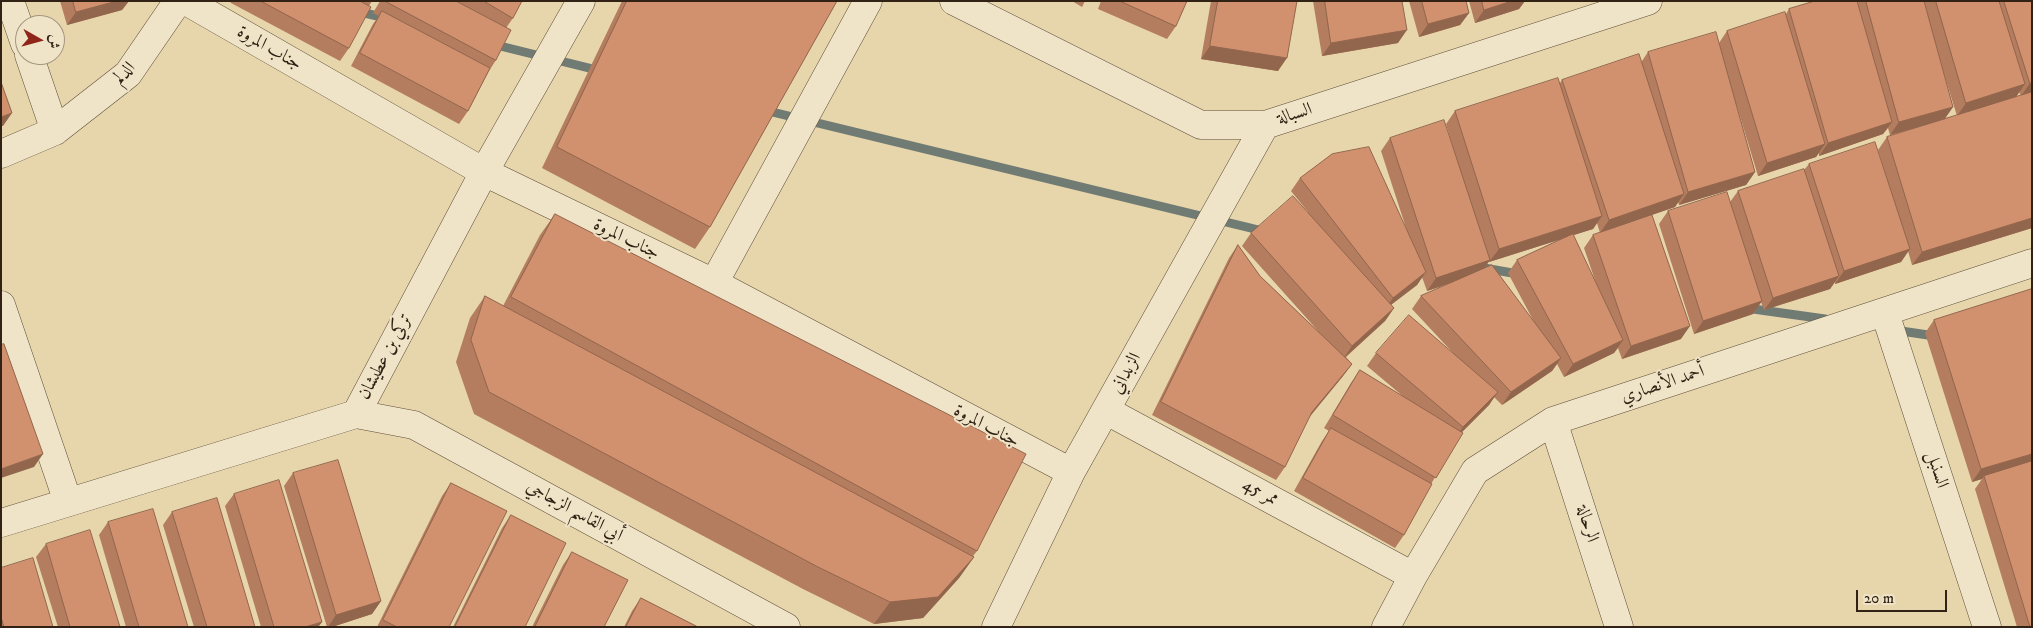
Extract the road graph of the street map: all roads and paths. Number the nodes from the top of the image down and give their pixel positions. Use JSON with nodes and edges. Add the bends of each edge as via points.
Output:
{"nodes":[{"id":1,"x":10,"y":1,"type":"edge"},
{"id":2,"x":178,"y":1,"type":"edge"},
{"id":3,"x":186,"y":1,"type":"edge"},
{"id":4,"x":581,"y":1,"type":"edge"},
{"id":5,"x":868,"y":1,"type":"edge"},
{"id":6,"x":954,"y":1,"type":"edge"},
{"id":7,"x":1648,"y":1,"type":"edge"},
{"id":8,"x":15,"y":15,"type":"edge"},
{"id":9,"x":32,"y":65,"type":"edge"},
{"id":10,"x":1265,"y":125,"type":"junction"},
{"id":11,"x":55,"y":131,"type":"junction"},
{"id":12,"x":1,"y":154,"type":"edge"},
{"id":13,"x":484,"y":172,"type":"junction"},
{"id":14,"x":2032,"y":263,"type":"edge"},
{"id":15,"x":714,"y":283,"type":"junction"},
{"id":16,"x":1,"y":305,"type":"edge"},
{"id":17,"x":1885,"y":313,"type":"junction"},
{"id":18,"x":1107,"y":411,"type":"junction"},
{"id":19,"x":356,"y":414,"type":"junction"},
{"id":20,"x":1553,"y":421,"type":"junction"},
{"id":21,"x":1071,"y":472,"type":"junction"},
{"id":22,"x":68,"y":502,"type":"junction"},
{"id":23,"x":1,"y":523,"type":"edge"},
{"id":24,"x":1412,"y":576,"type":"junction"},
{"id":25,"x":786,"y":627,"type":"edge"},
{"id":26,"x":996,"y":627,"type":"edge"},
{"id":27,"x":1386,"y":627,"type":"edge"},
{"id":28,"x":1619,"y":627,"type":"edge"},
{"id":29,"x":1987,"y":627,"type":"edge"}],
"edges":[{"from":1,"to":8,"type":"street"},
{"from":2,"to":11,"type":"street","name":"الدلم","via":[[128,74]]},
{"from":3,"to":13,"type":"street","name":"جناب المروة"},
{"from":4,"to":13,"type":"street","name":"تركي بن عطيشان"},
{"from":5,"to":15,"type":"street"},
{"from":6,"to":10,"type":"street","name":"السبالة","via":[[1201,126]]},
{"from":7,"to":10,"type":"street","name":"السبالة"},
{"from":9,"to":11,"type":"street"},
{"from":10,"to":18,"type":"street","name":"الزبداني"},
{"from":11,"to":12,"type":"street","name":"الدلم"},
{"from":13,"to":15,"type":"street","name":"جناب المروة"},
{"from":13,"to":19,"type":"street","name":"تركي بن عطيشان"},
{"from":14,"to":17,"type":"street","name":"أحمد الأنصاري"},
{"from":15,"to":21,"type":"street","name":"جناب المروة"},
{"from":16,"to":22,"type":"street"},
{"from":17,"to":20,"type":"street","name":"أحمد الأنصاري"},
{"from":17,"to":29,"type":"street","name":"السنبل"},
{"from":18,"to":21,"type":"street","name":"الزبداني"},
{"from":18,"to":24,"type":"street","name":"ممر 45"},
{"from":19,"to":22,"type":"street","name":"تركي بن عطيشان"},
{"from":19,"to":25,"type":"street","name":"أبي القاسم الزجاجي","via":[[414,425]]},
{"from":20,"to":24,"type":"street","name":"أحمد الأنصاري","via":[[1475,471]]},
{"from":20,"to":28,"type":"street","name":"الرحالة"},
{"from":21,"to":26,"type":"street","name":"الزبداني"},
{"from":22,"to":23,"type":"street","name":"تركي بن عطيشان"},
{"from":24,"to":27,"type":"street","name":"أحمد الأنصاري"}]}
